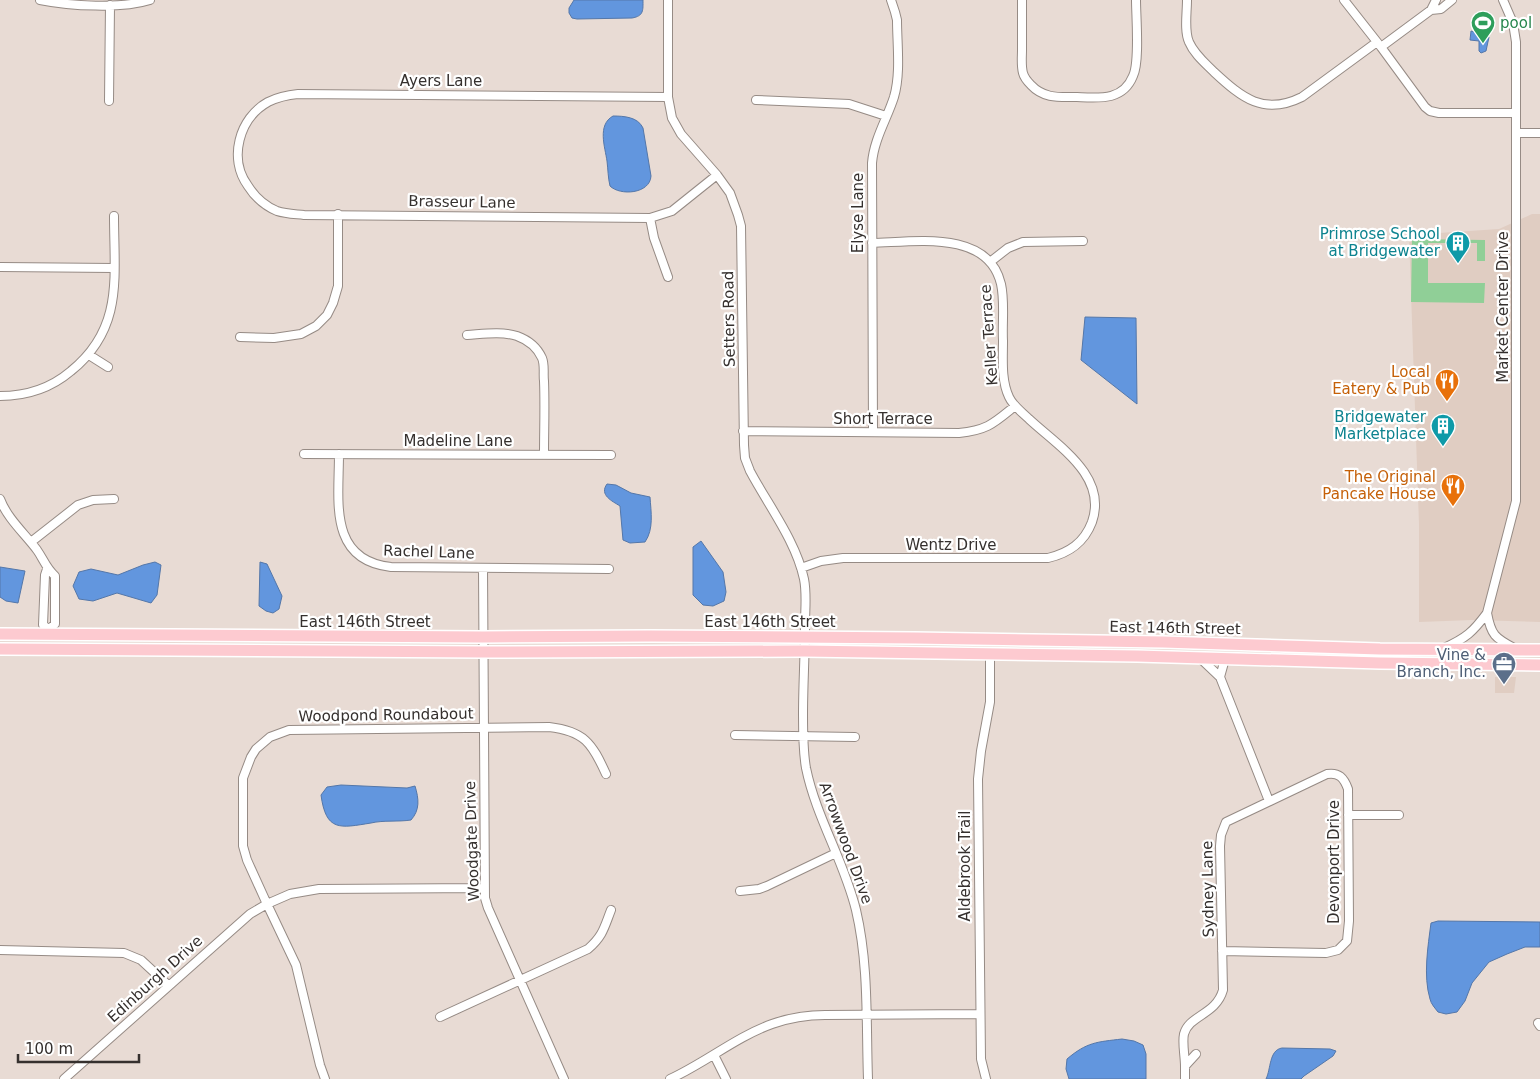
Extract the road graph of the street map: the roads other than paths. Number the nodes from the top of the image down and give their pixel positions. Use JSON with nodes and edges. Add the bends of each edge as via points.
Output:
{"nodes":[{"id":1,"x":40,"y":0,"type":"edge"},
{"id":2,"x":150,"y":0,"type":"edge"},
{"id":3,"x":668,"y":0,"type":"edge"},
{"id":4,"x":890,"y":0,"type":"edge"},
{"id":5,"x":1022,"y":0,"type":"edge"},
{"id":6,"x":1136,"y":0,"type":"edge"},
{"id":7,"x":1187,"y":0,"type":"edge"},
{"id":8,"x":1344,"y":0,"type":"edge"},
{"id":9,"x":1436,"y":0,"type":"edge"},
{"id":10,"x":1452,"y":0,"type":"edge"},
{"id":11,"x":1503,"y":0,"type":"edge"},
{"id":12,"x":110,"y":5,"type":"junction"},
{"id":13,"x":1431,"y":10,"type":"junction"},
{"id":14,"x":1379,"y":44,"type":"junction"},
{"id":15,"x":668,"y":96,"type":"junction"},
{"id":16,"x":756,"y":100,"type":"dead end"},
{"id":17,"x":109,"y":101,"type":"dead end"},
{"id":18,"x":1516,"y":113,"type":"junction"},
{"id":19,"x":886,"y":116,"type":"junction"},
{"id":20,"x":1516,"y":133,"type":"junction"},
{"id":21,"x":1540,"y":133,"type":"edge"},
{"id":22,"x":239,"y":143,"type":"joint"},
{"id":23,"x":717,"y":175,"type":"junction"},
{"id":24,"x":338,"y":214,"type":"junction"},
{"id":25,"x":114,"y":216,"type":"dead end"},
{"id":26,"x":650,"y":218,"type":"junction"},
{"id":27,"x":1083,"y":241,"type":"dead end"},
{"id":28,"x":872,"y":243,"type":"junction"},
{"id":29,"x":990,"y":262,"type":"junction"},
{"id":30,"x":0,"y":267,"type":"edge"},
{"id":31,"x":114,"y":268,"type":"junction"},
{"id":32,"x":668,"y":276,"type":"dead end"},
{"id":33,"x":467,"y":334,"type":"dead end"},
{"id":34,"x":240,"y":337,"type":"dead end"},
{"id":35,"x":89,"y":355,"type":"junction"},
{"id":36,"x":108,"y":367,"type":"dead end"},
{"id":37,"x":0,"y":396,"type":"edge"},
{"id":38,"x":1015,"y":406,"type":"junction"},
{"id":39,"x":743,"y":431,"type":"junction"},
{"id":40,"x":873,"y":432,"type":"junction"},
{"id":41,"x":304,"y":454,"type":"dead end"},
{"id":42,"x":339,"y":454,"type":"junction"},
{"id":43,"x":544,"y":454,"type":"junction"},
{"id":44,"x":612,"y":455,"type":"dead end"},
{"id":45,"x":0,"y":499,"type":"edge"},
{"id":46,"x":114,"y":499,"type":"dead end"},
{"id":47,"x":1090,"y":528,"type":"joint"},
{"id":48,"x":31,"y":542,"type":"junction"},
{"id":49,"x":483,"y":568,"type":"junction"},
{"id":50,"x":801,"y":568,"type":"junction"},
{"id":51,"x":608,"y":569,"type":"dead end"},
{"id":52,"x":1487,"y":613,"type":"junction"},
{"id":53,"x":49,"y":632,"type":"junction"},
{"id":54,"x":0,"y":634,"type":"edge"},
{"id":55,"x":483,"y":645,"type":"junction"},
{"id":56,"x":805,"y":645,"type":"junction"},
{"id":57,"x":0,"y":649,"type":"edge"},
{"id":58,"x":49,"y":649,"type":"junction"},
{"id":59,"x":1442,"y":649,"type":"junction"},
{"id":60,"x":1517,"y":650,"type":"junction"},
{"id":61,"x":1540,"y":650,"type":"edge"},
{"id":62,"x":990,"y":654,"type":"junction"},
{"id":63,"x":1200,"y":658,"type":"junction"},
{"id":64,"x":1225,"y":659,"type":"junction"},
{"id":65,"x":1540,"y":665,"type":"edge"},
{"id":66,"x":1220,"y":677,"type":"junction"},
{"id":67,"x":483,"y":728,"type":"junction"},
{"id":68,"x":735,"y":735,"type":"dead end"},
{"id":69,"x":803,"y":736,"type":"junction"},
{"id":70,"x":855,"y":737,"type":"dead end"},
{"id":71,"x":606,"y":774,"type":"dead end"},
{"id":72,"x":1340,"y":776,"type":"joint"},
{"id":73,"x":1269,"y":801,"type":"junction"},
{"id":74,"x":1348,"y":815,"type":"junction"},
{"id":75,"x":1399,"y":815,"type":"dead end"},
{"id":76,"x":836,"y":853,"type":"junction"},
{"id":77,"x":484,"y":888,"type":"junction"},
{"id":78,"x":740,"y":891,"type":"dead end"},
{"id":79,"x":268,"y":904,"type":"junction"},
{"id":80,"x":611,"y":910,"type":"dead end"},
{"id":81,"x":0,"y":950,"type":"edge"},
{"id":82,"x":1222,"y":951,"type":"junction"},
{"id":83,"x":520,"y":980,"type":"junction"},
{"id":84,"x":168,"y":985,"type":"junction"},
{"id":85,"x":866,"y":1014,"type":"junction"},
{"id":86,"x":980,"y":1014,"type":"junction"},
{"id":87,"x":440,"y":1017,"type":"dead end"},
{"id":88,"x":1196,"y":1054,"type":"dead end"},
{"id":89,"x":714,"y":1055,"type":"junction"},
{"id":90,"x":1185,"y":1066,"type":"junction"},
{"id":91,"x":68,"y":1078,"type":"edge"},
{"id":92,"x":325,"y":1079,"type":"edge"},
{"id":93,"x":564,"y":1079,"type":"edge"},
{"id":94,"x":670,"y":1079,"type":"edge"},
{"id":95,"x":726,"y":1079,"type":"edge"},
{"id":96,"x":868,"y":1079,"type":"edge"},
{"id":97,"x":986,"y":1079,"type":"edge"},
{"id":98,"x":1185,"y":1079,"type":"edge"}],
"edges":[{"from":1,"to":12,"type":"street"},
{"from":2,"to":12,"type":"street"},
{"from":3,"to":15,"type":"street","name":"Setters Road"},
{"from":4,"to":19,"type":"street","name":"Elyse Lane","via":[[897,20],[898,78]]},
{"from":5,"to":6,"type":"street","via":[[1023,73],[1037,91],[1057,98],[1109,97],[1128,84],[1134,76],[1136,63]]},
{"from":7,"to":14,"type":"street","via":[[1188,41],[1234,91],[1254,102],[1273,105],[1292,102]]},
{"from":8,"to":14,"type":"street"},
{"from":9,"to":13,"type":"street"},
{"from":10,"to":13,"type":"street","via":[[1441,9]]},
{"from":11,"to":18,"type":"street","name":"Market Center Drive","via":[[1515,35]]},
{"from":12,"to":17,"type":"street"},
{"from":13,"to":14,"type":"street"},
{"from":14,"to":18,"type":"street","via":[[1430,111],[1444,114]]},
{"from":15,"to":22,"type":"street","name":"Ayers Lane","via":[[287,95],[258,110],[246,124]]},
{"from":15,"to":23,"type":"street","name":"Setters Road","via":[[672,118],[681,134]]},
{"from":16,"to":19,"type":"street","via":[[849,104]]},
{"from":18,"to":20,"type":"street","name":"Market Center Drive"},
{"from":19,"to":28,"type":"street","name":"Elyse Lane","via":[[872,156]]},
{"from":20,"to":21,"type":"street"},
{"from":20,"to":52,"type":"street","name":"Market Center Drive","via":[[1516,501]]},
{"from":22,"to":24,"type":"street","name":"Brasseur Lane","via":[[240,171],[254,194],[265,204],[288,214]]},
{"from":23,"to":26,"type":"street","name":"Brasseur Lane","via":[[672,211]]},
{"from":23,"to":39,"type":"street","name":"Setters Road","via":[[730,193],[741,226]]},
{"from":24,"to":26,"type":"street","name":"Brasseur Lane"},
{"from":24,"to":34,"type":"street","via":[[338,286],[334,303],[326,315],[316,326],[301,334],[274,338]]},
{"from":25,"to":31,"type":"street"},
{"from":26,"to":32,"type":"street"},
{"from":27,"to":29,"type":"street","via":[[1023,242],[1008,248]]},
{"from":28,"to":29,"type":"street","name":"Keller Terrace","via":[[959,244]]},
{"from":28,"to":40,"type":"street","name":"Elyse Lane"},
{"from":29,"to":38,"type":"street","name":"Keller Terrace","via":[[1002,289],[1004,384]]},
{"from":30,"to":31,"type":"street"},
{"from":31,"to":35,"type":"street","via":[[108,320]]},
{"from":33,"to":43,"type":"street","via":[[515,336],[539,352],[543,361]]},
{"from":35,"to":36,"type":"street"},
{"from":35,"to":37,"type":"street","via":[[68,374],[42,389]]},
{"from":38,"to":40,"type":"street","name":"Short Terrace","via":[[982,430],[972,432]]},
{"from":38,"to":47,"type":"street","name":"Keller Terrace","via":[[1073,459],[1088,478],[1094,501]]},
{"from":39,"to":40,"type":"street","name":"Short Terrace"},
{"from":39,"to":50,"type":"street","name":"Setters Road","via":[[745,458],[750,472]]},
{"from":41,"to":42,"type":"street","name":"Madeline Lane"},
{"from":42,"to":43,"type":"street","name":"Madeline Lane"},
{"from":42,"to":49,"type":"street","name":"Rachel Lane","via":[[340,522],[346,539],[359,555],[380,566]]},
{"from":43,"to":44,"type":"street","name":"Madeline Lane"},
{"from":45,"to":48,"type":"street"},
{"from":46,"to":48,"type":"street","via":[[78,505]]},
{"from":47,"to":50,"type":"street","name":"Wentz Drive","via":[[1079,544],[1048,558],[843,558]]},
{"from":48,"to":53,"type":"street","via":[[48,569],[43,625]]},
{"from":49,"to":51,"type":"street","name":"Rachel Lane"},
{"from":49,"to":55,"type":"street","name":"Woodgate Drive"},
{"from":50,"to":56,"type":"street","name":"Setters Road","via":[[806,587]]},
{"from":52,"to":59,"type":"street","name":"Market Center Drive","via":[[1468,635]]},
{"from":52,"to":60,"type":"street","via":[[1494,635]]},
{"from":53,"to":54,"type":"main road","name":"East 146th Street"},
{"from":53,"to":55,"type":"main road","name":"East 146th Street"},
{"from":53,"to":58,"type":"street"},
{"from":55,"to":56,"type":"main road","name":"East 146th Street"},
{"from":55,"to":58,"type":"main road","name":"East 146th Street"},
{"from":55,"to":67,"type":"street","name":"Woodgate Drive"},
{"from":56,"to":59,"type":"main road","name":"East 146th Street","via":[[915,638]]},
{"from":56,"to":62,"type":"main road","name":"East 146th Street"},
{"from":56,"to":69,"type":"street","name":"Arrowwood Drive"},
{"from":57,"to":58,"type":"main road","name":"East 146th Street"},
{"from":59,"to":60,"type":"main road","name":"East 146th Street"},
{"from":60,"to":61,"type":"main road","name":"East 146th Street"},
{"from":62,"to":63,"type":"main road","name":"East 146th Street"},
{"from":62,"to":86,"type":"street","name":"Aldebrook Trail","via":[[990,702],[978,770]]},
{"from":63,"to":64,"type":"main road","name":"East 146th Street"},
{"from":63,"to":66,"type":"street"},
{"from":64,"to":65,"type":"main road","name":"East 146th Street"},
{"from":64,"to":66,"type":"street"},
{"from":66,"to":73,"type":"street"},
{"from":67,"to":71,"type":"street","name":"Woodpond Roundabout","via":[[549,727],[571,731],[592,746]]},
{"from":67,"to":77,"type":"street","name":"Woodgate Drive"},
{"from":67,"to":79,"type":"street","name":"Woodpond Roundabout","via":[[297,730],[280,732],[262,743],[251,757],[243,778],[243,846]]},
{"from":68,"to":69,"type":"street"},
{"from":69,"to":70,"type":"street"},
{"from":69,"to":76,"type":"street","name":"Arrowwood Drive","via":[[812,790]]},
{"from":72,"to":73,"type":"street","name":"Sydney Lane","via":[[1327,774]]},
{"from":72,"to":74,"type":"street","name":"Devonport Drive","via":[[1348,788]]},
{"from":73,"to":82,"type":"street","name":"Sydney Lane","via":[[1226,822],[1222,828]]},
{"from":74,"to":75,"type":"street"},
{"from":74,"to":82,"type":"street","name":"Devonport Drive","via":[[1348,941],[1338,950],[1326,953]]},
{"from":76,"to":78,"type":"street","via":[[767,886]]},
{"from":76,"to":85,"type":"street","name":"Arrowwood Drive","via":[[856,909],[862,938]]},
{"from":77,"to":79,"type":"street","via":[[319,889],[290,894]]},
{"from":77,"to":83,"type":"street","name":"Woodgate Drive","via":[[488,908]]},
{"from":79,"to":84,"type":"street","name":"Edinburgh Drive","via":[[250,914]]},
{"from":79,"to":92,"type":"street","name":"Woodpond Roundabout","via":[[296,965]]},
{"from":80,"to":83,"type":"street","via":[[598,941],[588,949]]},
{"from":81,"to":84,"type":"street","via":[[124,953],[141,960]]},
{"from":82,"to":90,"type":"street","name":"Sydney Lane","via":[[1221,998],[1184,1033]]},
{"from":83,"to":87,"type":"street"},
{"from":83,"to":93,"type":"street","name":"Woodgate Drive"},
{"from":84,"to":91,"type":"street","name":"Edinburgh Drive"},
{"from":85,"to":86,"type":"street"},
{"from":85,"to":89,"type":"street","via":[[816,1015],[782,1021],[750,1033]]},
{"from":85,"to":96,"type":"street","name":"Arrowwood Drive"},
{"from":86,"to":97,"type":"street","name":"Aldebrook Trail","via":[[981,1059]]},
{"from":88,"to":90,"type":"street"},
{"from":89,"to":94,"type":"street"},
{"from":89,"to":95,"type":"street"},
{"from":90,"to":98,"type":"street","name":"Sydney Lane"}]}
